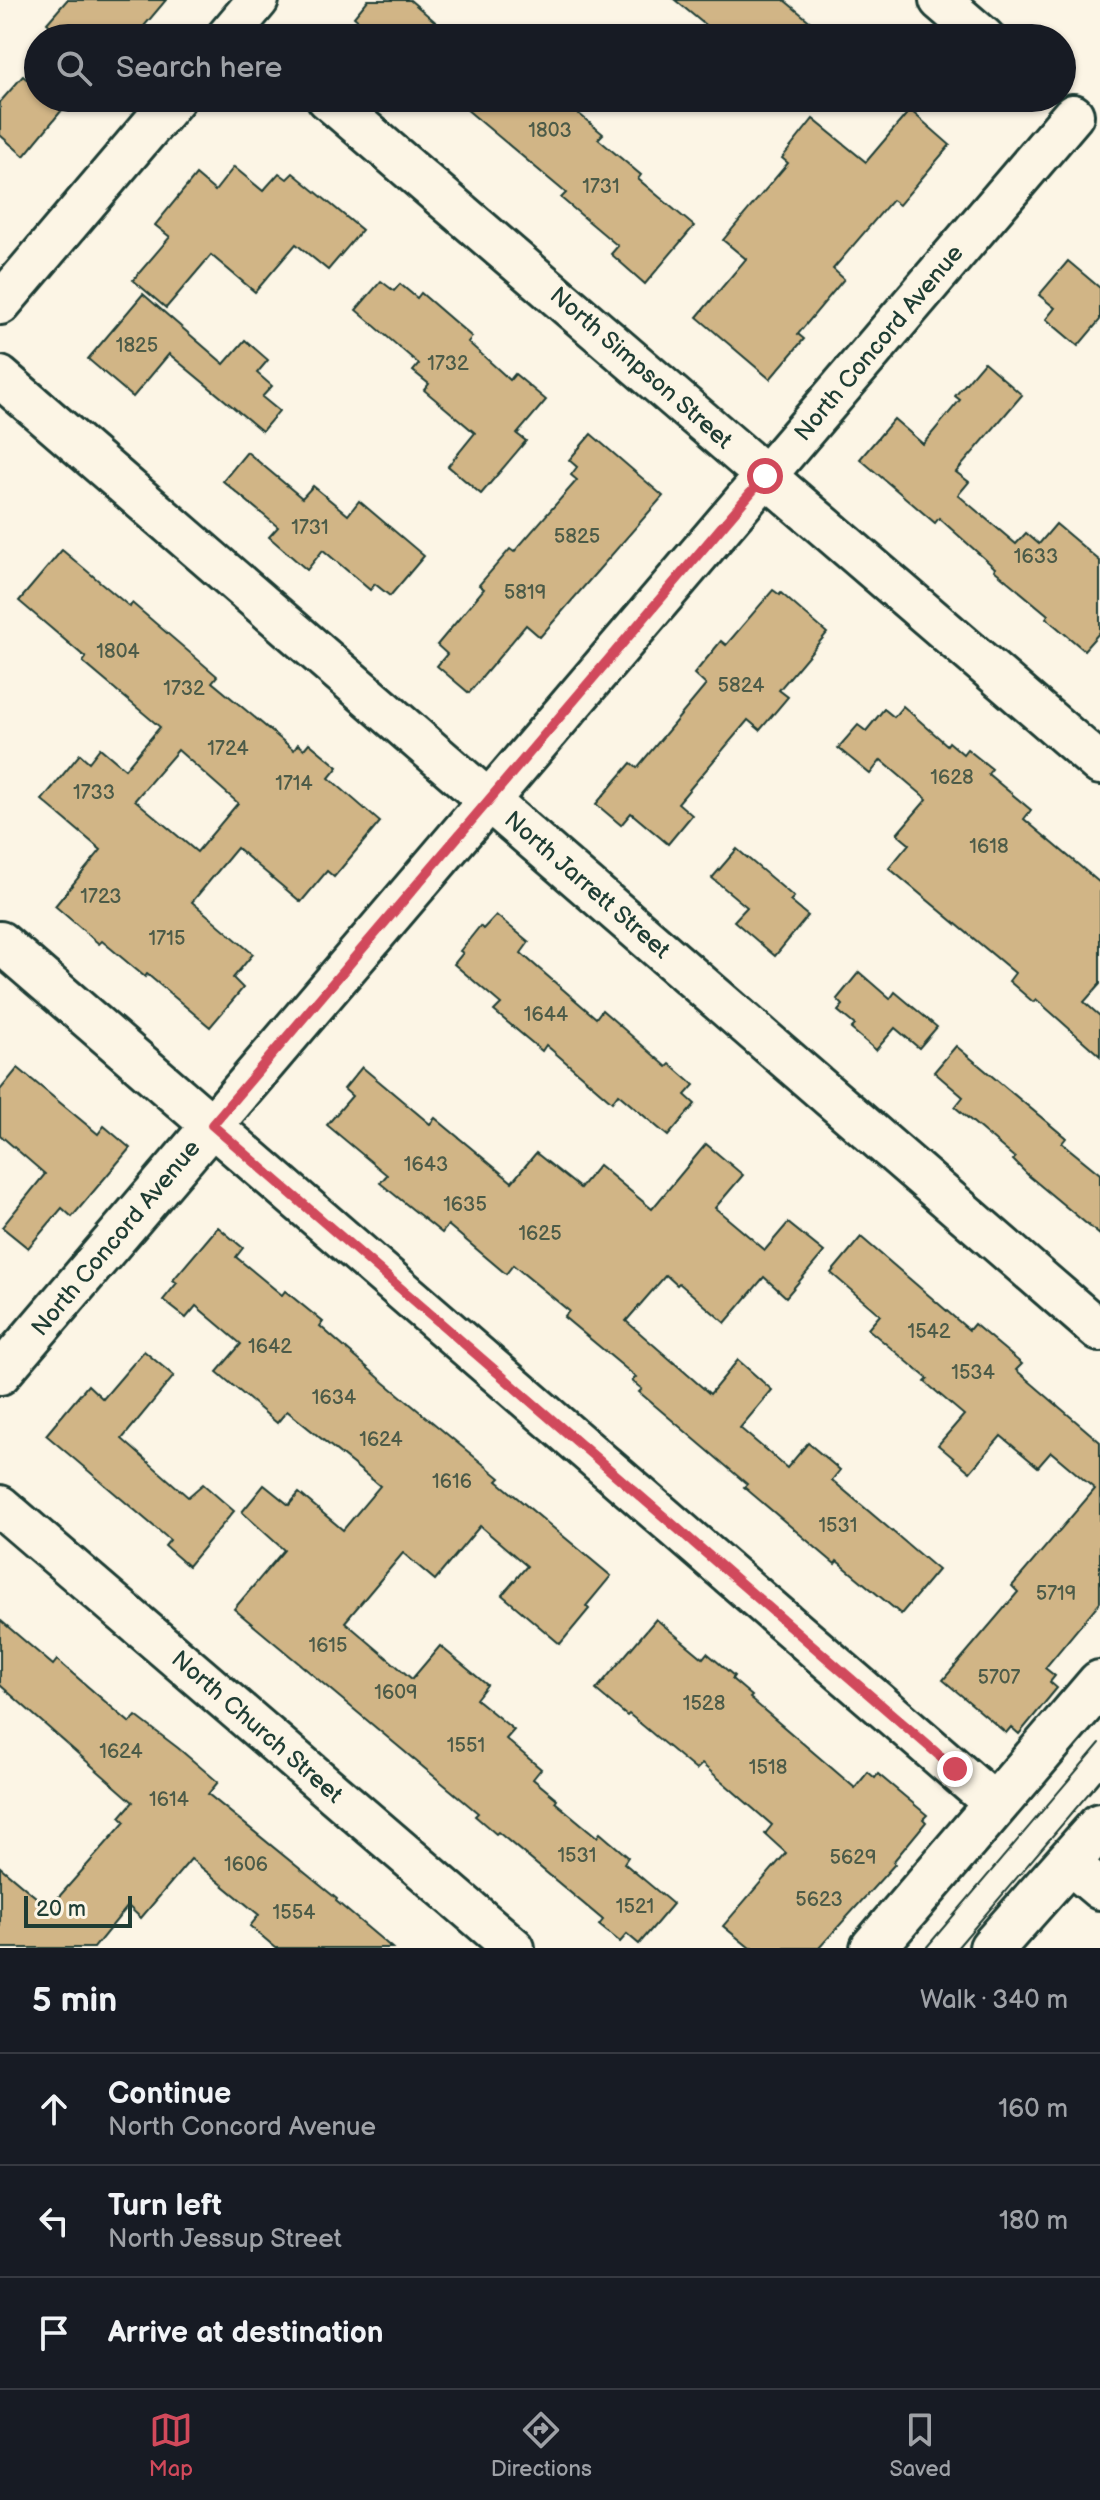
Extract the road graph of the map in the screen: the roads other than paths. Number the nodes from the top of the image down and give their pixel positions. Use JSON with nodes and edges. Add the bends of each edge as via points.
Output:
{"nodes":[{"id":1,"x":940,"y":0,"type":"edge"},
{"id":2,"x":968,"y":24,"type":"edge"},
{"id":3,"x":163,"y":112,"type":"edge"},
{"id":4,"x":343,"y":112,"type":"edge"},
{"id":5,"x":1076,"y":117,"type":"edge"},
{"id":6,"x":0,"y":304,"type":"edge"},
{"id":7,"x":0,"y":377,"type":"edge"},
{"id":8,"x":765,"y":476,"type":"junction"},
{"id":9,"x":1100,"y":764,"type":"edge"},
{"id":10,"x":489,"y":800,"type":"junction"},
{"id":11,"x":0,"y":942,"type":"edge"},
{"id":12,"x":212,"y":1125,"type":"junction"},
{"id":13,"x":1100,"y":1331,"type":"edge"},
{"id":14,"x":0,"y":1374,"type":"edge"},
{"id":15,"x":0,"y":1506,"type":"edge"},
{"id":16,"x":1100,"y":1683,"type":"edge"},
{"id":17,"x":996,"y":1805,"type":"junction"},
{"id":18,"x":1100,"y":1826,"type":"edge"},
{"id":19,"x":1084,"y":1876,"type":"edge"},
{"id":20,"x":514,"y":1948,"type":"edge"},
{"id":21,"x":873,"y":1948,"type":"edge"},
{"id":22,"x":992,"y":1948,"type":"edge"}],
"edges":[{"from":1,"to":2,"type":"street"},
{"from":3,"to":6,"type":"street"},
{"from":4,"to":8,"type":"street","name":"North Simpson Street"},
{"from":5,"to":8,"type":"street","name":"North Concord Avenue"},
{"from":7,"to":10,"type":"street","name":"North Jarrett Street"},
{"from":8,"to":9,"type":"street","name":"North Simpson Street"},
{"from":8,"to":10,"type":"street","name":"North Concord Avenue"},
{"from":10,"to":12,"type":"street","name":"North Concord Avenue"},
{"from":10,"to":13,"type":"street","name":"North Jarrett Street"},
{"from":11,"to":12,"type":"street"},
{"from":12,"to":14,"type":"street","name":"North Concord Avenue"},
{"from":12,"to":17,"type":"street"},
{"from":15,"to":20,"type":"street","name":"North Church Street"},
{"from":16,"to":17,"type":"street"},
{"from":17,"to":21,"type":"street"},
{"from":18,"to":19,"type":"street"},
{"from":19,"to":22,"type":"street"}]}
